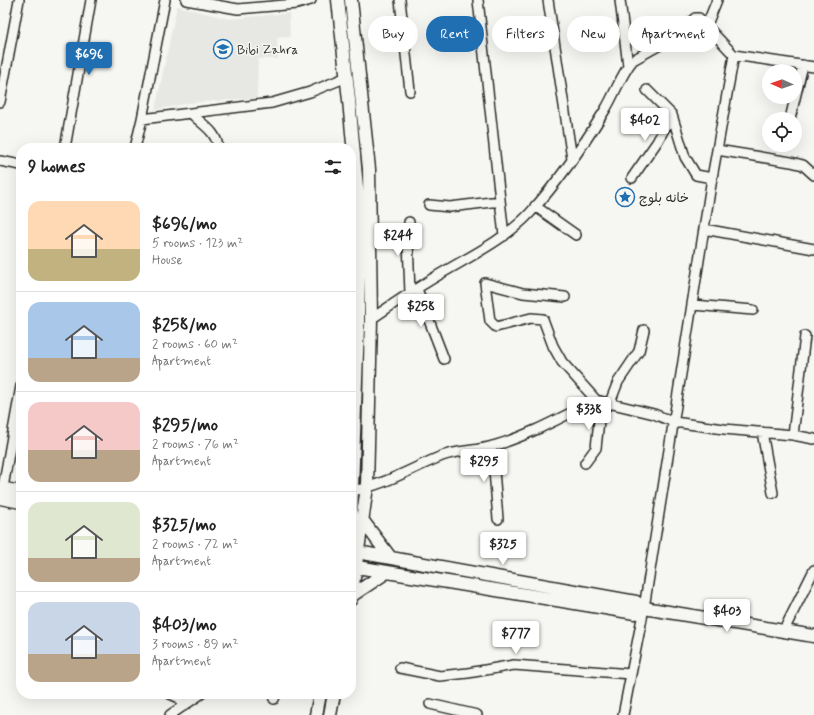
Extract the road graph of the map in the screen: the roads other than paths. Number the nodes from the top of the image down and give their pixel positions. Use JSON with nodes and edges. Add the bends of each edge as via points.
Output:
{"nodes":[{"id":1,"x":19,"y":0,"type":"edge"},
{"id":2,"x":91,"y":0,"type":"edge"},
{"id":3,"x":165,"y":0,"type":"edge"},
{"id":4,"x":186,"y":0,"type":"edge"},
{"id":5,"x":240,"y":0,"type":"edge"},
{"id":6,"x":311,"y":0,"type":"edge"},
{"id":7,"x":338,"y":0,"type":"edge"},
{"id":8,"x":350,"y":0,"type":"edge"},
{"id":9,"x":400,"y":0,"type":"edge"},
{"id":10,"x":478,"y":0,"type":"edge"},
{"id":11,"x":548,"y":0,"type":"edge"},
{"id":12,"x":620,"y":0,"type":"edge"},
{"id":13,"x":717,"y":0,"type":"edge"},
{"id":14,"x":238,"y":9,"type":"junction"},
{"id":15,"x":710,"y":16,"type":"edge"},
{"id":16,"x":719,"y":40,"type":"edge"},
{"id":17,"x":647,"y":52,"type":"edge"},
{"id":18,"x":734,"y":55,"type":"junction"},
{"id":19,"x":803,"y":65,"type":"junction"},
{"id":20,"x":628,"y":66,"type":"junction"},
{"id":21,"x":814,"y":67,"type":"edge"},
{"id":22,"x":347,"y":77,"type":"junction"},
{"id":23,"x":410,"y":90,"type":"dead end"},
{"id":24,"x":647,"y":90,"type":"dead end"},
{"id":25,"x":0,"y":102,"type":"edge"},
{"id":26,"x":792,"y":112,"type":"edge"},
{"id":27,"x":191,"y":113,"type":"junction"},
{"id":28,"x":672,"y":115,"type":"junction"},
{"id":29,"x":142,"y":119,"type":"junction"},
{"id":30,"x":65,"y":143,"type":"edge"},
{"id":31,"x":136,"y":143,"type":"edge"},
{"id":32,"x":216,"y":143,"type":"edge"},
{"id":33,"x":352,"y":143,"type":"edge"},
{"id":34,"x":718,"y":150,"type":"junction"},
{"id":35,"x":572,"y":159,"type":"junction"},
{"id":36,"x":0,"y":160,"type":"edge"},
{"id":37,"x":16,"y":164,"type":"edge"},
{"id":38,"x":814,"y":175,"type":"edge"},
{"id":39,"x":632,"y":178,"type":"dead end"},
{"id":40,"x":712,"y":178,"type":"junction"},
{"id":41,"x":356,"y":180,"type":"edge"},
{"id":42,"x":500,"y":201,"type":"junction"},
{"id":43,"x":429,"y":205,"type":"dead end"},
{"id":44,"x":535,"y":206,"type":"junction"},
{"id":45,"x":409,"y":222,"type":"dead end"},
{"id":46,"x":704,"y":229,"type":"junction"},
{"id":47,"x":576,"y":235,"type":"dead end"},
{"id":48,"x":504,"y":236,"type":"junction"},
{"id":49,"x":814,"y":249,"type":"edge"},
{"id":50,"x":413,"y":291,"type":"junction"},
{"id":51,"x":565,"y":297,"type":"dead end"},
{"id":52,"x":356,"y":298,"type":"edge"},
{"id":53,"x":693,"y":305,"type":"junction"},
{"id":54,"x":753,"y":310,"type":"dead end"},
{"id":55,"x":371,"y":319,"type":"junction"},
{"id":56,"x":644,"y":330,"type":"dead end"},
{"id":57,"x":805,"y":336,"type":"dead end"},
{"id":58,"x":444,"y":359,"type":"dead end"},
{"id":59,"x":602,"y":403,"type":"junction"},
{"id":60,"x":16,"y":413,"type":"edge"},
{"id":61,"x":674,"y":422,"type":"junction"},
{"id":62,"x":762,"y":432,"type":"junction"},
{"id":63,"x":793,"y":435,"type":"junction"},
{"id":64,"x":814,"y":439,"type":"edge"},
{"id":65,"x":492,"y":446,"type":"junction"},
{"id":66,"x":585,"y":463,"type":"dead end"},
{"id":67,"x":367,"y":487,"type":"junction"},
{"id":68,"x":356,"y":490,"type":"edge"},
{"id":69,"x":16,"y":492,"type":"edge"},
{"id":70,"x":1,"y":493,"type":"edge"},
{"id":71,"x":773,"y":493,"type":"dead end"},
{"id":72,"x":16,"y":500,"type":"edge"},
{"id":73,"x":498,"y":519,"type":"dead end"},
{"id":74,"x":357,"y":520,"type":"edge"},
{"id":75,"x":356,"y":536,"type":"edge"},
{"id":76,"x":356,"y":552,"type":"edge"},
{"id":77,"x":390,"y":558,"type":"junction"},
{"id":78,"x":356,"y":566,"type":"edge"},
{"id":79,"x":814,"y":570,"type":"edge"},
{"id":80,"x":387,"y":572,"type":"junction"},
{"id":81,"x":356,"y":594,"type":"edge"},
{"id":82,"x":644,"y":608,"type":"junction"},
{"id":83,"x":784,"y":630,"type":"junction"},
{"id":84,"x":814,"y":636,"type":"edge"},
{"id":85,"x":400,"y":668,"type":"dead end"},
{"id":86,"x":631,"y":674,"type":"junction"},
{"id":87,"x":319,"y":699,"type":"edge"},
{"id":88,"x":333,"y":699,"type":"edge"},
{"id":89,"x":182,"y":700,"type":"edge"},
{"id":90,"x":430,"y":704,"type":"dead end"},
{"id":91,"x":170,"y":715,"type":"edge"},
{"id":92,"x":316,"y":715,"type":"edge"},
{"id":93,"x":330,"y":715,"type":"edge"},
{"id":94,"x":477,"y":715,"type":"edge"},
{"id":95,"x":623,"y":715,"type":"edge"}],
"edges":[{"from":1,"to":25,"type":"street"},
{"from":2,"to":30,"type":"street"},
{"from":3,"to":29,"type":"street"},
{"from":4,"to":14,"type":"street"},
{"from":5,"to":14,"type":"street"},
{"from":6,"to":14,"type":"street","via":[[297,4]]},
{"from":7,"to":22,"type":"street"},
{"from":8,"to":55,"type":"street","via":[[368,169]]},
{"from":9,"to":23,"type":"street"},
{"from":10,"to":42,"type":"street"},
{"from":11,"to":35,"type":"street"},
{"from":12,"to":20,"type":"street"},
{"from":13,"to":15,"type":"street"},
{"from":16,"to":18,"type":"street"},
{"from":17,"to":20,"type":"street"},
{"from":18,"to":19,"type":"street"},
{"from":18,"to":34,"type":"street"},
{"from":19,"to":21,"type":"street"},
{"from":19,"to":26,"type":"street"},
{"from":20,"to":35,"type":"street","via":[[590,135]]},
{"from":22,"to":27,"type":"street","via":[[310,92],[272,103]]},
{"from":22,"to":33,"type":"street"},
{"from":24,"to":28,"type":"street"},
{"from":27,"to":29,"type":"street"},
{"from":27,"to":32,"type":"street","via":[[211,129]]},
{"from":28,"to":39,"type":"street"},
{"from":28,"to":40,"type":"street","via":[[690,168],[696,175]]},
{"from":29,"to":31,"type":"street"},
{"from":34,"to":38,"type":"street","via":[[803,165]]},
{"from":34,"to":40,"type":"street"},
{"from":35,"to":44,"type":"street"},
{"from":36,"to":37,"type":"street"},
{"from":40,"to":46,"type":"street"},
{"from":41,"to":52,"type":"street","via":[[359,210]]},
{"from":42,"to":43,"type":"street","via":[[450,207]]},
{"from":42,"to":48,"type":"street"},
{"from":44,"to":47,"type":"street"},
{"from":44,"to":48,"type":"street"},
{"from":45,"to":50,"type":"street","via":[[408,241]]},
{"from":46,"to":49,"type":"street"},
{"from":46,"to":53,"type":"street"},
{"from":48,"to":50,"type":"street"},
{"from":50,"to":55,"type":"street"},
{"from":50,"to":58,"type":"street"},
{"from":51,"to":59,"type":"street","via":[[523,293],[484,283],[490,321],[493,325],[496,327],[531,318],[543,319],[562,362]]},
{"from":53,"to":54,"type":"street"},
{"from":53,"to":61,"type":"street"},
{"from":55,"to":67,"type":"street"},
{"from":56,"to":59,"type":"street","via":[[638,350]]},
{"from":57,"to":63,"type":"street"},
{"from":59,"to":61,"type":"street","via":[[654,414]]},
{"from":59,"to":65,"type":"street"},
{"from":59,"to":66,"type":"street","via":[[596,448]]},
{"from":60,"to":70,"type":"street"},
{"from":61,"to":62,"type":"street"},
{"from":61,"to":82,"type":"street"},
{"from":62,"to":63,"type":"street"},
{"from":62,"to":71,"type":"street"},
{"from":63,"to":64,"type":"street"},
{"from":65,"to":67,"type":"street","via":[[442,456]]},
{"from":65,"to":73,"type":"street"},
{"from":67,"to":68,"type":"street"},
{"from":67,"to":74,"type":"street"},
{"from":69,"to":70,"type":"street"},
{"from":70,"to":72,"type":"street"},
{"from":74,"to":75,"type":"street"},
{"from":74,"to":77,"type":"street"},
{"from":76,"to":77,"type":"street"},
{"from":77,"to":82,"type":"street","via":[[636,602]]},
{"from":78,"to":80,"type":"street"},
{"from":79,"to":83,"type":"street"},
{"from":80,"to":81,"type":"street"},
{"from":80,"to":82,"type":"street","via":[[635,612]]},
{"from":82,"to":83,"type":"street"},
{"from":82,"to":86,"type":"street"},
{"from":83,"to":84,"type":"street"},
{"from":85,"to":86,"type":"street","via":[[440,676],[514,665]]},
{"from":86,"to":95,"type":"street"},
{"from":87,"to":92,"type":"street"},
{"from":88,"to":93,"type":"street"},
{"from":89,"to":91,"type":"street"},
{"from":90,"to":94,"type":"street"}]}
